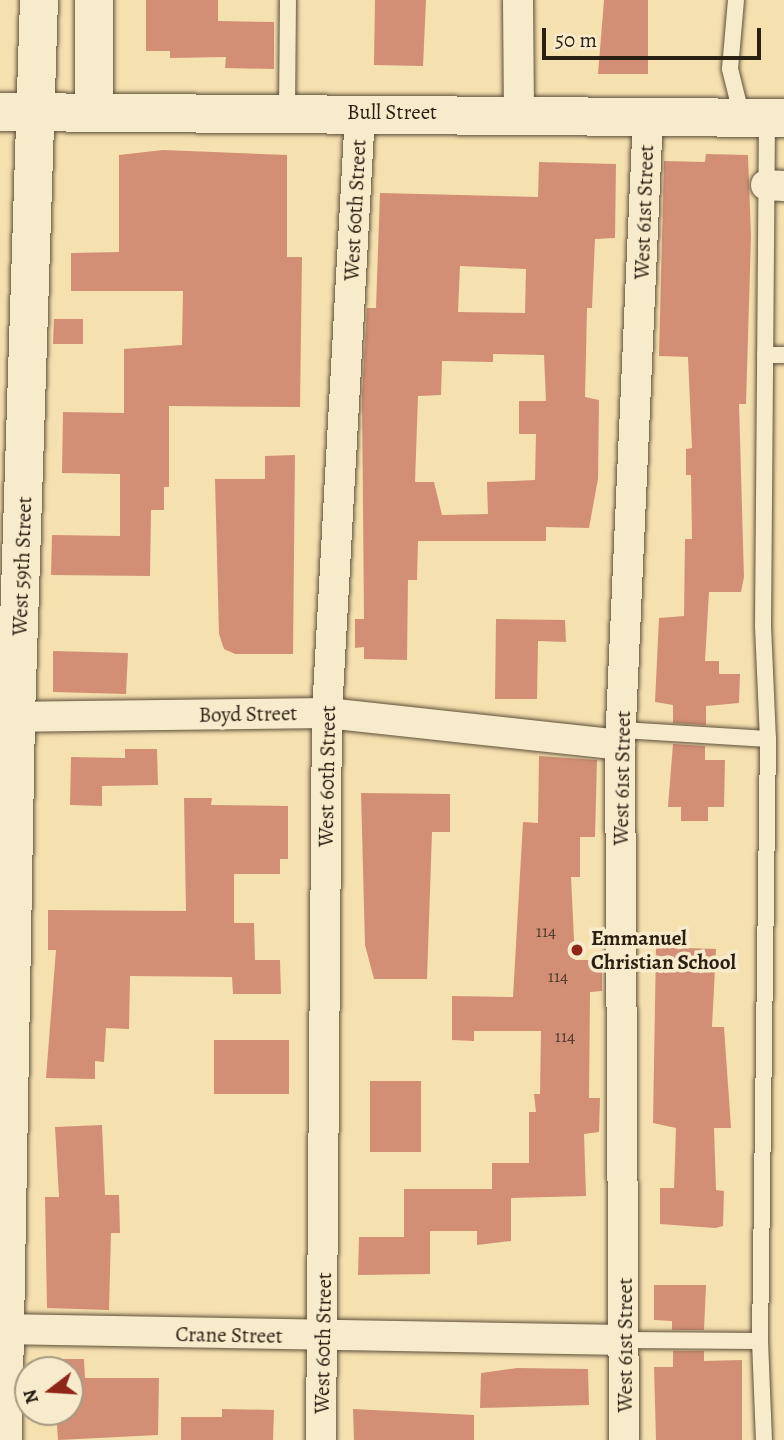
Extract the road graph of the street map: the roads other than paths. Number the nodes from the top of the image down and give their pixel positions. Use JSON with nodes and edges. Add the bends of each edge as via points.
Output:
{"nodes":[{"id":1,"x":39,"y":0,"type":"edge"},
{"id":2,"x":94,"y":0,"type":"edge"},
{"id":3,"x":288,"y":0,"type":"edge"},
{"id":4,"x":518,"y":0,"type":"edge"},
{"id":5,"x":736,"y":0,"type":"edge"},
{"id":6,"x":0,"y":112,"type":"edge"},
{"id":7,"x":94,"y":112,"type":"junction"},
{"id":8,"x":287,"y":112,"type":"junction"},
{"id":9,"x":519,"y":112,"type":"junction"},
{"id":10,"x":40,"y":113,"type":"junction"},
{"id":11,"x":360,"y":113,"type":"junction"},
{"id":12,"x":648,"y":117,"type":"junction"},
{"id":13,"x":764,"y":118,"type":"edge"},
{"id":14,"x":775,"y":186,"type":"edge"},
{"id":15,"x":765,"y":355,"type":"junction"},
{"id":16,"x":784,"y":355,"type":"edge"},
{"id":17,"x":327,"y":713,"type":"junction"},
{"id":18,"x":8,"y":717,"type":"edge"},
{"id":19,"x":621,"y":737,"type":"junction"},
{"id":20,"x":768,"y":739,"type":"junction"},
{"id":21,"x":2,"y":1329,"type":"edge"},
{"id":22,"x":324,"y":1337,"type":"junction"},
{"id":23,"x":625,"y":1340,"type":"junction"},
{"id":24,"x":760,"y":1341,"type":"junction"},
{"id":25,"x":3,"y":1440,"type":"edge"},
{"id":26,"x":321,"y":1440,"type":"edge"},
{"id":27,"x":624,"y":1440,"type":"edge"},
{"id":28,"x":764,"y":1440,"type":"edge"}],
"edges":[{"from":1,"to":10,"type":"street","name":"West 59th Street"},
{"from":2,"to":7,"type":"street"},
{"from":3,"to":8,"type":"lane"},
{"from":4,"to":9,"type":"street"},
{"from":5,"to":13,"type":"lane","via":[[730,69]]},
{"from":6,"to":10,"type":"street","name":"Bull Street"},
{"from":7,"to":8,"type":"street","name":"Bull Street"},
{"from":7,"to":10,"type":"street","name":"Bull Street"},
{"from":8,"to":11,"type":"street","name":"Bull Street"},
{"from":9,"to":11,"type":"street","name":"Bull Street"},
{"from":9,"to":12,"type":"street","name":"Bull Street"},
{"from":10,"to":18,"type":"street","name":"West 59th Street"},
{"from":11,"to":17,"type":"street","name":"West 60th Street"},
{"from":12,"to":13,"type":"street","name":"Bull Street"},
{"from":12,"to":19,"type":"street","name":"West 61st Street"},
{"from":13,"to":14,"type":"lane"},
{"from":14,"to":15,"type":"lane"},
{"from":15,"to":16,"type":"lane"},
{"from":15,"to":20,"type":"lane"},
{"from":17,"to":18,"type":"street","name":"Boyd Street"},
{"from":17,"to":19,"type":"street","name":"Boyd Street"},
{"from":17,"to":22,"type":"street","name":"West 60th Street"},
{"from":18,"to":21,"type":"street","name":"West 59th Street"},
{"from":19,"to":20,"type":"lane"},
{"from":19,"to":23,"type":"street","name":"West 61st Street"},
{"from":20,"to":24,"type":"lane"},
{"from":21,"to":22,"type":"street","name":"Crane Street"},
{"from":21,"to":25,"type":"street","name":"West 59th Street"},
{"from":22,"to":23,"type":"street","name":"Crane Street"},
{"from":22,"to":26,"type":"street","name":"West 60th Street"},
{"from":23,"to":24,"type":"lane"},
{"from":23,"to":27,"type":"street","name":"West 61st Street"},
{"from":24,"to":28,"type":"lane"}]}
